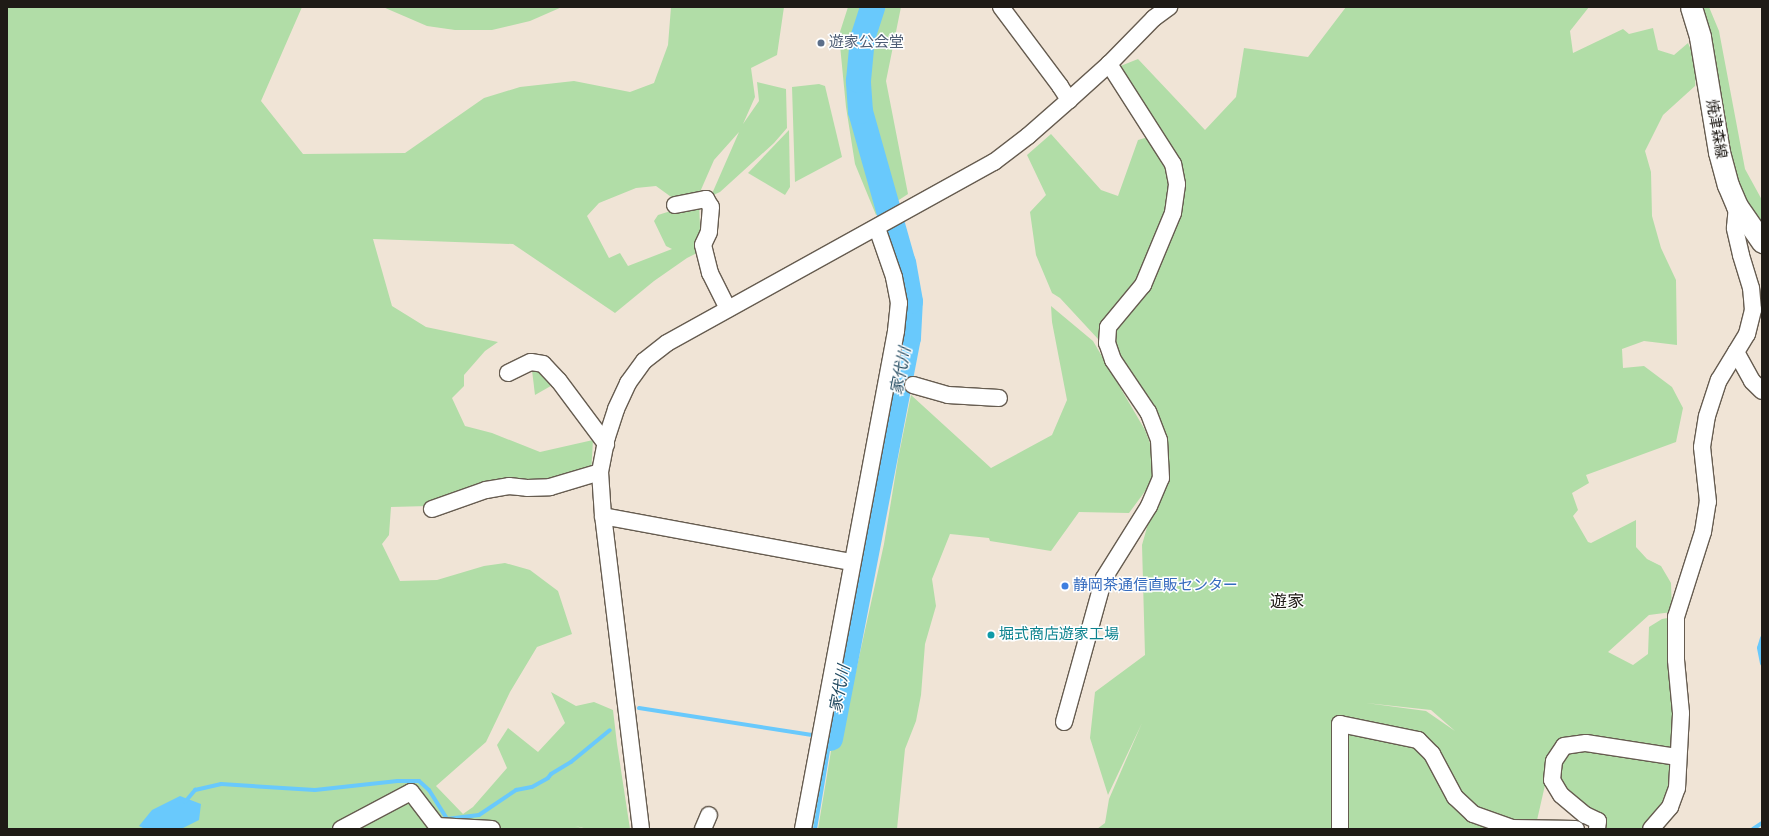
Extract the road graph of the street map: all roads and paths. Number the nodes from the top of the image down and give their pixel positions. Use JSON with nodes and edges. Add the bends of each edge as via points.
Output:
{"nodes":[{"id":1,"x":1001,"y":7,"type":"edge"},
{"id":2,"x":1168,"y":7,"type":"edge"},
{"id":3,"x":1690,"y":7,"type":"edge"},
{"id":4,"x":1109,"y":64,"type":"junction"},
{"id":5,"x":1069,"y":100,"type":"junction"},
{"id":6,"x":674,"y":205,"type":"dead end"},
{"id":7,"x":1737,"y":206,"type":"junction"},
{"id":8,"x":877,"y":228,"type":"junction"},
{"id":9,"x":1762,"y":242,"type":"edge"},
{"id":10,"x":728,"y":309,"type":"junction"},
{"id":11,"x":1736,"y":352,"type":"junction"},
{"id":12,"x":508,"y":373,"type":"dead end"},
{"id":13,"x":913,"y":385,"type":"dead end"},
{"id":14,"x":1762,"y":391,"type":"edge"},
{"id":15,"x":999,"y":398,"type":"dead end"},
{"id":16,"x":606,"y":444,"type":"junction"},
{"id":17,"x":600,"y":472,"type":"junction"},
{"id":18,"x":432,"y":509,"type":"dead end"},
{"id":19,"x":603,"y":516,"type":"junction"},
{"id":20,"x":852,"y":562,"type":"junction"},
{"id":21,"x":1064,"y":722,"type":"dead end"},
{"id":22,"x":1678,"y":757,"type":"junction"},
{"id":23,"x":341,"y":829,"type":"edge"},
{"id":24,"x":492,"y":829,"type":"edge"},
{"id":25,"x":641,"y":829,"type":"edge"},
{"id":26,"x":803,"y":829,"type":"edge"},
{"id":27,"x":1340,"y":829,"type":"edge"},
{"id":28,"x":1576,"y":829,"type":"edge"},
{"id":29,"x":1597,"y":829,"type":"edge"},
{"id":30,"x":1651,"y":829,"type":"edge"}],
"edges":[{"from":1,"to":5,"type":"street"},
{"from":2,"to":4,"type":"street"},
{"from":3,"to":7,"type":"main road","name":"焼津森線","via":[[1700,37],[1719,152]]},
{"from":4,"to":5,"type":"street"},
{"from":4,"to":21,"type":"street","via":[[1173,164],[1177,184],[1173,213],[1143,285],[1108,327],[1107,343],[1113,360],[1148,412],[1159,440],[1161,478],[1149,506],[1104,578]]},
{"from":5,"to":8,"type":"street","via":[[994,162]]},
{"from":6,"to":10,"type":"street","via":[[706,199],[711,207],[709,232],[703,245],[710,273]]},
{"from":7,"to":9,"type":"main road","name":"焼津森線"},
{"from":7,"to":11,"type":"street","via":[[1736,228],[1751,288],[1753,310],[1746,334]]},
{"from":8,"to":10,"type":"street"},
{"from":8,"to":20,"type":"street","via":[[894,277],[899,303],[896,331]]},
{"from":10,"to":16,"type":"street","via":[[667,343],[644,362],[628,383],[616,409]]},
{"from":11,"to":14,"type":"street","via":[[1752,381]]},
{"from":11,"to":22,"type":"street","via":[[1719,380],[1707,416],[1702,447],[1708,502],[1704,524],[1676,617],[1676,660],[1681,713]]},
{"from":12,"to":16,"type":"street","via":[[531,362],[543,364],[559,381]]},
{"from":13,"to":15,"type":"street","via":[[948,395]]},
{"from":16,"to":17,"type":"street"},
{"from":17,"to":18,"type":"street","via":[[550,487],[509,486],[486,490]]},
{"from":17,"to":19,"type":"street"},
{"from":19,"to":20,"type":"street"},
{"from":19,"to":25,"type":"street"},
{"from":20,"to":26,"type":"street"},
{"from":22,"to":29,"type":"street","via":[[1586,743],[1564,746],[1554,760],[1552,780],[1561,795],[1585,815],[1598,821]]},
{"from":22,"to":30,"type":"street","via":[[1677,788],[1670,807]]},
{"from":23,"to":24,"type":"street","via":[[411,792],[437,826]]},
{"from":27,"to":28,"type":"street","via":[[1340,724],[1418,740],[1432,754],[1455,797],[1473,814],[1512,828]]}]}
